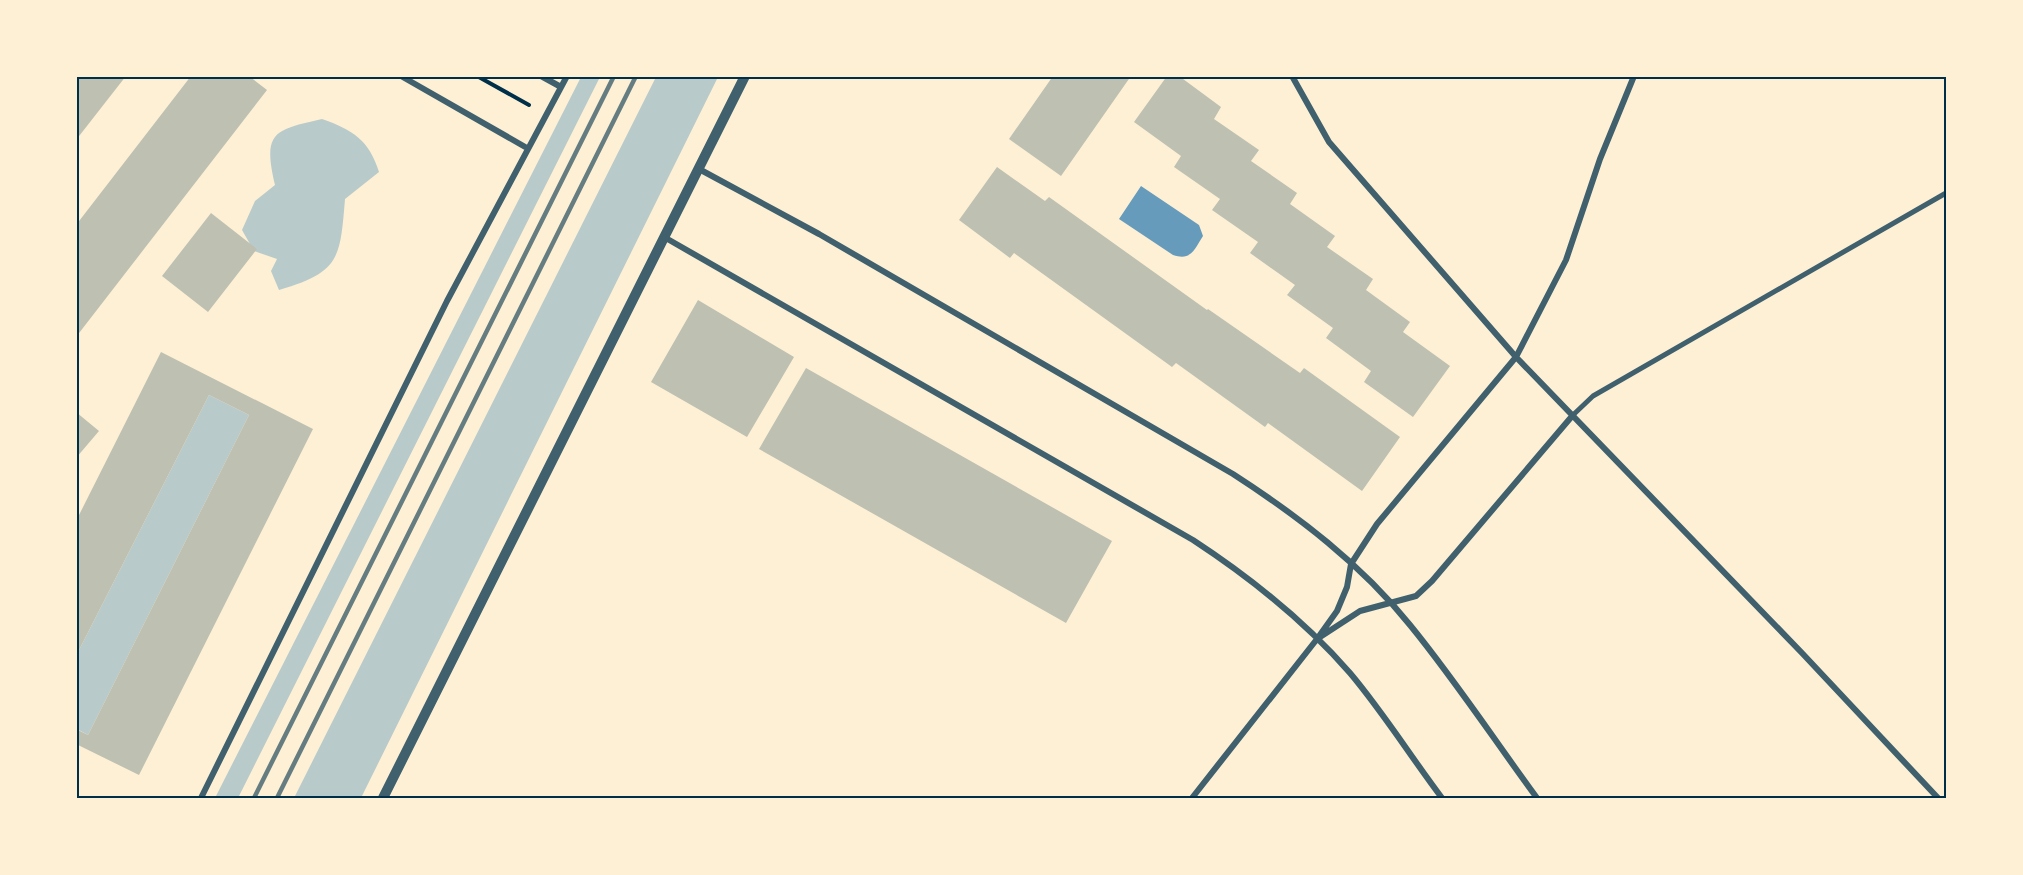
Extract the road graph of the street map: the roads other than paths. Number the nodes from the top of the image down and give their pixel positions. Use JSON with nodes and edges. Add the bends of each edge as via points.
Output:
{"nodes":[{"id":1,"x":401,"y":76,"type":"edge"},
{"id":2,"x":541,"y":76,"type":"edge"},
{"id":3,"x":567,"y":76,"type":"edge"},
{"id":4,"x":745,"y":76,"type":"edge"},
{"id":5,"x":1292,"y":76,"type":"edge"},
{"id":6,"x":1634,"y":76,"type":"edge"},
{"id":7,"x":561,"y":87,"type":"junction"},
{"id":8,"x":527,"y":148,"type":"junction"},
{"id":9,"x":699,"y":169,"type":"junction"},
{"id":10,"x":1947,"y":193,"type":"edge"},
{"id":11,"x":663,"y":237,"type":"junction"},
{"id":12,"x":1516,"y":357,"type":"junction"},
{"id":13,"x":1573,"y":415,"type":"junction"},
{"id":14,"x":1351,"y":564,"type":"junction"},
{"id":15,"x":1390,"y":604,"type":"junction"},
{"id":16,"x":1317,"y":639,"type":"junction"},
{"id":17,"x":201,"y":798,"type":"edge"},
{"id":18,"x":383,"y":798,"type":"edge"},
{"id":19,"x":1192,"y":798,"type":"edge"},
{"id":20,"x":1442,"y":798,"type":"edge"},
{"id":21,"x":1537,"y":798,"type":"edge"},
{"id":22,"x":1938,"y":798,"type":"edge"}],
"edges":[{"from":1,"to":8,"type":"street"},
{"from":2,"to":7,"type":"street"},
{"from":3,"to":7,"type":"street"},
{"from":4,"to":9,"type":"street"},
{"from":5,"to":12,"type":"street","via":[[1329,142]]},
{"from":6,"to":12,"type":"street","via":[[1600,159],[1566,260]]},
{"from":7,"to":8,"type":"street"},
{"from":8,"to":17,"type":"street"},
{"from":9,"to":11,"type":"street"},
{"from":9,"to":14,"type":"street","via":[[819,234],[1233,474],[1287,509]]},
{"from":10,"to":13,"type":"street","via":[[1593,396]]},
{"from":11,"to":16,"type":"street","via":[[1193,540],[1242,572]]},
{"from":11,"to":18,"type":"street"},
{"from":12,"to":13,"type":"street"},
{"from":12,"to":14,"type":"street","via":[[1377,524]]},
{"from":13,"to":15,"type":"street","via":[[1432,581],[1416,596]]},
{"from":13,"to":22,"type":"street"},
{"from":14,"to":15,"type":"street"},
{"from":14,"to":16,"type":"street","via":[[1337,610]]},
{"from":15,"to":16,"type":"street","via":[[1360,611]]},
{"from":15,"to":21,"type":"street","via":[[1409,623]]},
{"from":16,"to":19,"type":"street"},
{"from":16,"to":20,"type":"street","via":[[1350,673]]}]}
